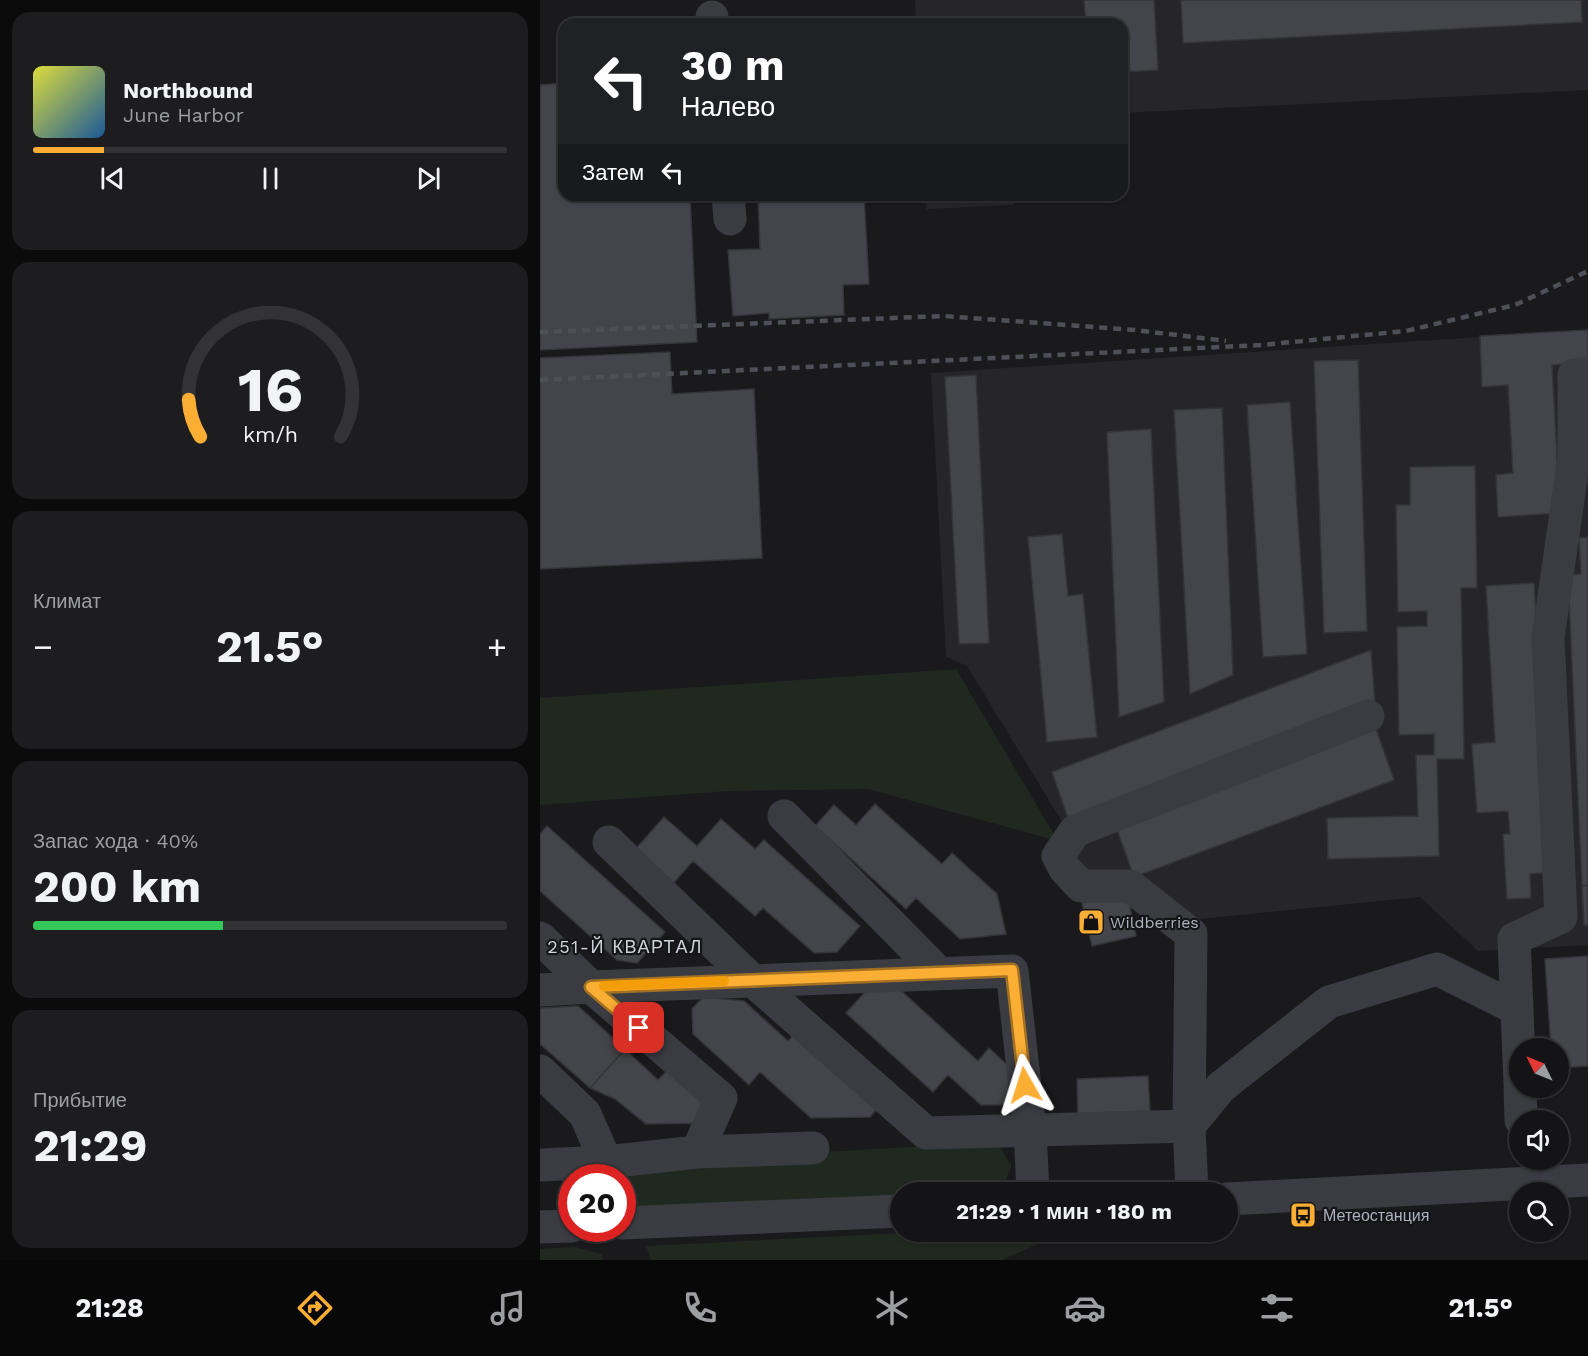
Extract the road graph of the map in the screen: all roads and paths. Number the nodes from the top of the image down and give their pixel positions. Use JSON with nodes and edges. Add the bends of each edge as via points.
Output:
{"nodes":[{"id":1,"x":1588,"y":375,"type":"edge"},
{"id":2,"x":1581,"y":457,"type":"edge"},
{"id":3,"x":1368,"y":716,"type":"dead end"},
{"id":4,"x":784,"y":816,"type":"dead end"},
{"id":5,"x":609,"y":842,"type":"dead end"},
{"id":6,"x":540,"y":938,"type":"edge"},
{"id":7,"x":939,"y":973,"type":"junction"},
{"id":8,"x":752,"y":980,"type":"junction"},
{"id":9,"x":591,"y":987,"type":"junction"},
{"id":10,"x":540,"y":990,"type":"edge"},
{"id":11,"x":1517,"y":1009,"type":"junction"},
{"id":12,"x":1518,"y":1038,"type":"edge"},
{"id":13,"x":540,"y":1071,"type":"edge"},
{"id":14,"x":1189,"y":1126,"type":"junction"},
{"id":15,"x":1030,"y":1131,"type":"junction"},
{"id":16,"x":813,"y":1148,"type":"dead end"},
{"id":17,"x":697,"y":1152,"type":"junction"},
{"id":18,"x":604,"y":1164,"type":"edge"},
{"id":19,"x":636,"y":1164,"type":"edge"},
{"id":20,"x":540,"y":1165,"type":"edge"},
{"id":21,"x":558,"y":1166,"type":"edge"},
{"id":22,"x":1523,"y":1171,"type":"edge"},
{"id":23,"x":1588,"y":1180,"type":"edge"},
{"id":24,"x":1033,"y":1182,"type":"edge"},
{"id":25,"x":1192,"y":1182,"type":"edge"},
{"id":26,"x":1238,"y":1198,"type":"edge"},
{"id":27,"x":890,"y":1211,"type":"edge"},
{"id":28,"x":636,"y":1222,"type":"edge"},
{"id":29,"x":558,"y":1226,"type":"edge"},
{"id":30,"x":540,"y":1227,"type":"edge"}],
"edges":[{"from":1,"to":2,"type":"street","via":[[1574,375]]},
{"from":2,"to":11,"type":"street","via":[[1548,638],[1561,917],[1514,939]]},
{"from":3,"to":14,"type":"street","via":[[1075,831],[1058,856],[1081,886],[1130,886],[1191,934]]},
{"from":4,"to":7,"type":"street"},
{"from":5,"to":8,"type":"street"},
{"from":6,"to":9,"type":"street"},
{"from":7,"to":8,"type":"street"},
{"from":7,"to":15,"type":"street","via":[[1012,970]]},
{"from":8,"to":9,"type":"street"},
{"from":8,"to":15,"type":"street","via":[[926,1132]]},
{"from":9,"to":10,"type":"street"},
{"from":9,"to":17,"type":"street","via":[[721,1098]]},
{"from":11,"to":12,"type":"street"},
{"from":11,"to":14,"type":"street","via":[[1437,969],[1329,1002],[1221,1087]]},
{"from":13,"to":18,"type":"street","via":[[585,1114]]},
{"from":14,"to":15,"type":"street"},
{"from":14,"to":25,"type":"street"},
{"from":15,"to":24,"type":"street"},
{"from":16,"to":17,"type":"street"},
{"from":17,"to":19,"type":"street"},
{"from":20,"to":21,"type":"street"},
{"from":22,"to":23,"type":"street"},
{"from":22,"to":26,"type":"street"},
{"from":27,"to":28,"type":"street"},
{"from":29,"to":30,"type":"street"}]}
